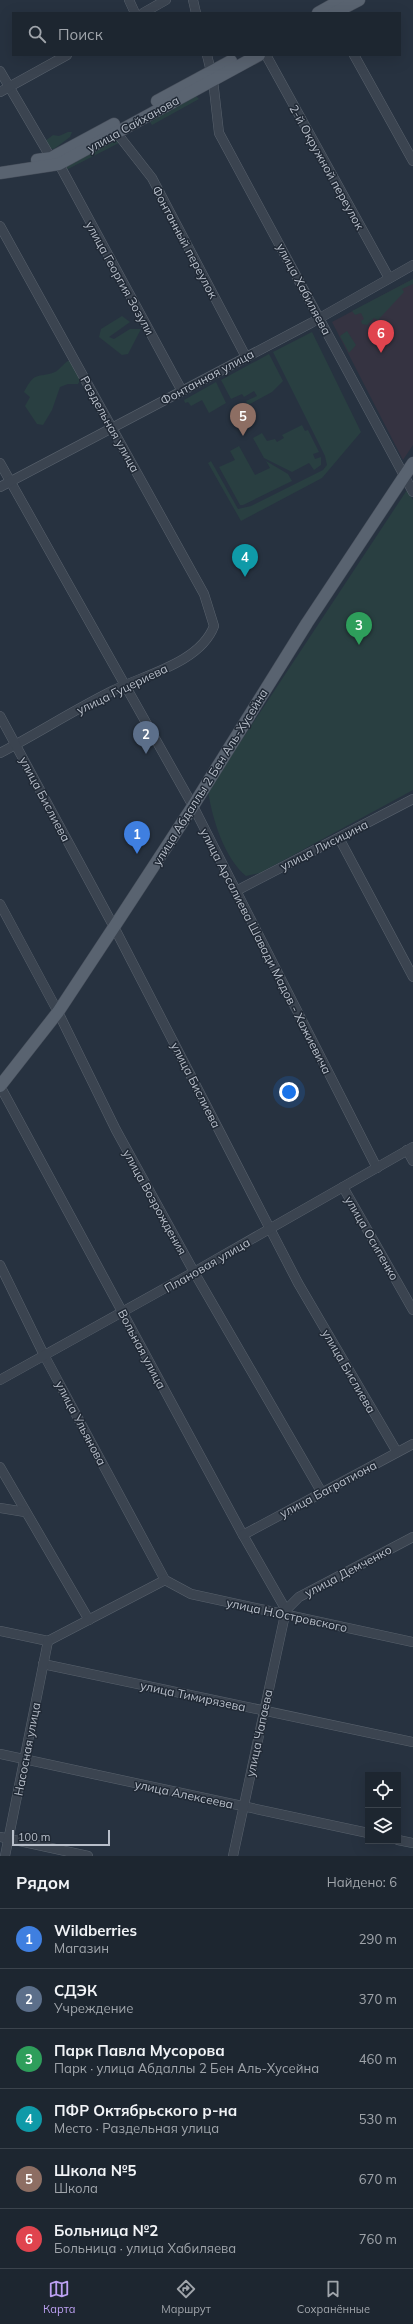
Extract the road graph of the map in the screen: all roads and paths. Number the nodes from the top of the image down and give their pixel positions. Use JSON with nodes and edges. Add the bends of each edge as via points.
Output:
{"nodes":[{"id":1,"x":128,"y":0,"type":"edge"},
{"id":2,"x":166,"y":0,"type":"edge"},
{"id":3,"x":193,"y":0,"type":"edge"},
{"id":4,"x":342,"y":0,"type":"edge"},
{"id":5,"x":359,"y":0,"type":"edge"},
{"id":6,"x":134,"y":12,"type":"edge"},
{"id":7,"x":144,"y":12,"type":"edge"},
{"id":8,"x":196,"y":12,"type":"edge"},
{"id":9,"x":320,"y":12,"type":"edge"},
{"id":10,"x":336,"y":12,"type":"edge"},
{"id":11,"x":65,"y":56,"type":"edge"},
{"id":12,"x":207,"y":56,"type":"edge"},
{"id":13,"x":241,"y":56,"type":"edge"},
{"id":14,"x":257,"y":56,"type":"edge"},
{"id":15,"x":267,"y":56,"type":"edge"},
{"id":16,"x":355,"y":56,"type":"edge"},
{"id":17,"x":0,"y":71,"type":"edge"},
{"id":18,"x":212,"y":76,"type":"junction"},
{"id":19,"x":9,"y":87,"type":"junction"},
{"id":20,"x":0,"y":92,"type":"edge"},
{"id":21,"x":116,"y":132,"type":"junction"},
{"id":22,"x":55,"y":161,"type":"junction"},
{"id":23,"x":413,"y":161,"type":"edge"},
{"id":24,"x":0,"y":164,"type":"edge"},
{"id":25,"x":0,"y":173,"type":"edge"},
{"id":26,"x":0,"y":226,"type":"edge"},
{"id":27,"x":413,"y":265,"type":"edge"},
{"id":28,"x":389,"y":278,"type":"junction"},
{"id":29,"x":319,"y":318,"type":"junction"},
{"id":30,"x":246,"y":357,"type":"junction"},
{"id":31,"x":182,"y":391,"type":"junction"},
{"id":32,"x":111,"y":426,"type":"junction"},
{"id":33,"x":0,"y":463,"type":"edge"},
{"id":34,"x":413,"y":463,"type":"edge"},
{"id":35,"x":404,"y":476,"type":"junction"},
{"id":36,"x":10,"y":481,"type":"junction"},
{"id":37,"x":0,"y":487,"type":"edge"},
{"id":38,"x":413,"y":492,"type":"edge"},
{"id":39,"x":214,"y":626,"type":"joint"},
{"id":40,"x":127,"y":686,"type":"junction"},
{"id":41,"x":0,"y":716,"type":"edge"},
{"id":42,"x":16,"y":745,"type":"junction"},
{"id":43,"x":0,"y":753,"type":"edge"},
{"id":44,"x":412,"y":801,"type":"edge"},
{"id":45,"x":193,"y":806,"type":"junction"},
{"id":46,"x":339,"y":838,"type":"junction"},
{"id":47,"x":236,"y":891,"type":"junction"},
{"id":48,"x":0,"y":904,"type":"edge"},
{"id":49,"x":114,"y":927,"type":"junction"},
{"id":50,"x":413,"y":977,"type":"edge"},
{"id":51,"x":58,"y":1012,"type":"junction"},
{"id":52,"x":1,"y":1081,"type":"edge"},
{"id":53,"x":410,"y":1148,"type":"edge"},
{"id":54,"x":413,"y":1161,"type":"edge"},
{"id":55,"x":377,"y":1168,"type":"junction"},
{"id":56,"x":343,"y":1187,"type":"junction"},
{"id":57,"x":270,"y":1229,"type":"junction"},
{"id":58,"x":0,"y":1264,"type":"edge"},
{"id":59,"x":194,"y":1272,"type":"junction"},
{"id":60,"x":413,"y":1310,"type":"edge"},
{"id":61,"x":122,"y":1312,"type":"junction"},
{"id":62,"x":44,"y":1355,"type":"junction"},
{"id":63,"x":0,"y":1380,"type":"edge"},
{"id":64,"x":413,"y":1444,"type":"edge"},
{"id":65,"x":397,"y":1452,"type":"junction"},
{"id":66,"x":0,"y":1467,"type":"edge"},
{"id":67,"x":322,"y":1493,"type":"junction"},
{"id":68,"x":0,"y":1508,"type":"edge"},
{"id":69,"x":25,"y":1512,"type":"junction"},
{"id":70,"x":243,"y":1535,"type":"junction"},
{"id":71,"x":413,"y":1537,"type":"edge"},
{"id":72,"x":165,"y":1580,"type":"junction"},
{"id":73,"x":286,"y":1613,"type":"junction"},
{"id":74,"x":89,"y":1620,"type":"junction"},
{"id":75,"x":0,"y":1631,"type":"edge"},
{"id":76,"x":412,"y":1640,"type":"edge"},
{"id":77,"x":48,"y":1641,"type":"junction"},
{"id":78,"x":43,"y":1664,"type":"junction"},
{"id":79,"x":264,"y":1711,"type":"junction"},
{"id":80,"x":413,"y":1742,"type":"edge"},
{"id":81,"x":0,"y":1754,"type":"edge"},
{"id":82,"x":24,"y":1760,"type":"junction"},
{"id":83,"x":243,"y":1807,"type":"junction"},
{"id":84,"x":365,"y":1832,"type":"edge"},
{"id":85,"x":4,"y":1838,"type":"edge"},
{"id":86,"x":401,"y":1841,"type":"edge"},
{"id":87,"x":413,"y":1843,"type":"edge"},
{"id":88,"x":75,"y":1855,"type":"edge"},
{"id":89,"x":5,"y":1856,"type":"edge"},
{"id":90,"x":88,"y":1856,"type":"edge"},
{"id":91,"x":233,"y":1856,"type":"edge"}],
"edges":[{"from":1,"to":6,"type":"street"},
{"from":2,"to":7,"type":"street"},
{"from":3,"to":8,"type":"street"},
{"from":4,"to":9,"type":"main road"},
{"from":5,"to":10,"type":"main road"},
{"from":11,"to":19,"type":"street"},
{"from":12,"to":18,"type":"street","name":"улица Хабиляева"},
{"from":13,"to":18,"type":"main road","name":"улица Сайханова"},
{"from":14,"to":18,"type":"main road","name":"улица Сайханова"},
{"from":15,"to":28,"type":"street","name":"2-й Окружной переулок"},
{"from":16,"to":23,"type":"street"},
{"from":17,"to":19,"type":"street","name":"улица Георгия Зозули"},
{"from":18,"to":21,"type":"main road","name":"улица Сайханова"},
{"from":18,"to":22,"type":"main road","name":"улица Сайханова"},
{"from":18,"to":29,"type":"street","name":"улица Хабиляева","via":[[219,133]]},
{"from":19,"to":20,"type":"street"},
{"from":19,"to":22,"type":"street","name":"улица Георгия Зозули"},
{"from":21,"to":22,"type":"main road","name":"улица Сайханова"},
{"from":21,"to":30,"type":"street","name":"Фонтанный переулок","via":[[152,178]]},
{"from":22,"to":24,"type":"main road","name":"улица Сайханова"},
{"from":22,"to":25,"type":"main road","name":"улица Сайханова"},
{"from":22,"to":31,"type":"street","name":"улица Георгия Зозули"},
{"from":26,"to":32,"type":"street","name":"Раздельная улица"},
{"from":27,"to":28,"type":"street","name":"Фонтанная улица"},
{"from":28,"to":29,"type":"street","name":"Фонтанная улица"},
{"from":29,"to":30,"type":"street","name":"Фонтанная улица"},
{"from":29,"to":35,"type":"street","name":"улица Хабиляева"},
{"from":30,"to":31,"type":"street","name":"Фонтанная улица"},
{"from":31,"to":32,"type":"street","name":"Фонтанная улица"},
{"from":32,"to":36,"type":"street","name":"Фонтанная улица"},
{"from":32,"to":39,"type":"street","name":"Раздельная улица","via":[[204,594]]},
{"from":33,"to":36,"type":"street","name":"улица Арсалиева Шавади Мадов - Хажиевича"},
{"from":34,"to":35,"type":"main road","name":"улица Абдаллы 2 Бен Аль-Хусейна"},
{"from":35,"to":38,"type":"street","name":"улица Хабиляева"},
{"from":35,"to":45,"type":"main road","name":"улица Абдаллы 2 Бен Аль-Хусейна","via":[[306,623]]},
{"from":36,"to":37,"type":"street","name":"Фонтанная улица"},
{"from":36,"to":40,"type":"street","name":"улица Арсалиева Шавади Мадов - Хажиевича"},
{"from":39,"to":40,"type":"street","name":"улица Гуцериева","via":[[205,643],[187,656]]},
{"from":40,"to":42,"type":"street","name":"улица Гуцериева","via":[[114,690]]},
{"from":40,"to":45,"type":"street","name":"улица Арсалиева Шавади Мадов - Хажиевича"},
{"from":41,"to":42,"type":"street","name":"улица Бислиева"},
{"from":42,"to":43,"type":"street","name":"улица Гуцериева"},
{"from":42,"to":49,"type":"street","name":"улица Бислиева"},
{"from":44,"to":46,"type":"street","name":"улица Лисицина"},
{"from":45,"to":47,"type":"street","name":"улица Арсалиева Шавади Мадов - Хажиевича"},
{"from":45,"to":49,"type":"main road","name":"улица Абдаллы 2 Бен Аль-Хусейна"},
{"from":46,"to":47,"type":"street","name":"улица Лисицина"},
{"from":46,"to":50,"type":"street"},
{"from":47,"to":55,"type":"street","name":"улица Арсалиева Шавади Мадов - Хажиевича"},
{"from":48,"to":51,"type":"street","name":"улица Возрождения"},
{"from":49,"to":51,"type":"main road","name":"улица Абдаллы 2 Бен Аль-Хусейна"},
{"from":49,"to":57,"type":"street","name":"улица Бислиева"},
{"from":51,"to":52,"type":"main road","name":"улица Абдаллы 2 Бен Аль-Хусейна"},
{"from":51,"to":59,"type":"street","name":"улица Возрождения","via":[[116,1130]]},
{"from":52,"to":61,"type":"street","name":"Вольная улица"},
{"from":53,"to":54,"type":"street"},
{"from":53,"to":55,"type":"street","name":"Плановая улица"},
{"from":55,"to":56,"type":"street","name":"Плановая улица"},
{"from":56,"to":57,"type":"street","name":"Плановая улица"},
{"from":56,"to":60,"type":"street","name":"улица Осипенко"},
{"from":57,"to":59,"type":"street","name":"Плановая улица"},
{"from":57,"to":65,"type":"street","name":"улица Бислиева","via":[[298,1283]]},
{"from":58,"to":62,"type":"street","name":"улица Ульянова"},
{"from":59,"to":61,"type":"street","name":"Плановая улица"},
{"from":59,"to":67,"type":"street","name":"улица Возрождения"},
{"from":61,"to":62,"type":"street","name":"Плановая улица"},
{"from":61,"to":70,"type":"street","name":"Вольная улица"},
{"from":62,"to":63,"type":"street","name":"Плановая улица"},
{"from":62,"to":72,"type":"street","name":"улица Ульянова"},
{"from":64,"to":65,"type":"street","name":"улица Багратиона"},
{"from":65,"to":67,"type":"street","name":"улица Багратиона"},
{"from":66,"to":69,"type":"street"},
{"from":67,"to":70,"type":"street","name":"улица Багратиона"},
{"from":68,"to":69,"type":"street"},
{"from":69,"to":74,"type":"street"},
{"from":70,"to":73,"type":"street","name":"Вольная улица"},
{"from":71,"to":73,"type":"street","name":"улица Демченко","via":[[299,1597]]},
{"from":72,"to":73,"type":"street","name":"улица Н.Островского","via":[[191,1594]]},
{"from":72,"to":74,"type":"street"},
{"from":73,"to":76,"type":"street","name":"улица Н.Островского"},
{"from":73,"to":79,"type":"street","name":"улица Чапаева"},
{"from":74,"to":77,"type":"street"},
{"from":75,"to":77,"type":"street"},
{"from":77,"to":78,"type":"street","name":"Насосная улица"},
{"from":78,"to":79,"type":"street","name":"улица Тимирязева"},
{"from":78,"to":82,"type":"street","name":"Насосная улица"},
{"from":79,"to":80,"type":"street","name":"улица Тимирязева"},
{"from":79,"to":83,"type":"street","name":"улица Чапаева"},
{"from":81,"to":82,"type":"street","name":"улица Алексеева"},
{"from":82,"to":83,"type":"street","name":"улица Алексеева"},
{"from":82,"to":85,"type":"street","name":"Насосная улица"},
{"from":83,"to":84,"type":"street","name":"улица Алексеева"},
{"from":83,"to":91,"type":"street","name":"улица Чапаева"},
{"from":85,"to":88,"type":"street"},
{"from":85,"to":89,"type":"street","name":"Насосная улица"},
{"from":86,"to":87,"type":"street"},
{"from":88,"to":90,"type":"street"}]}
